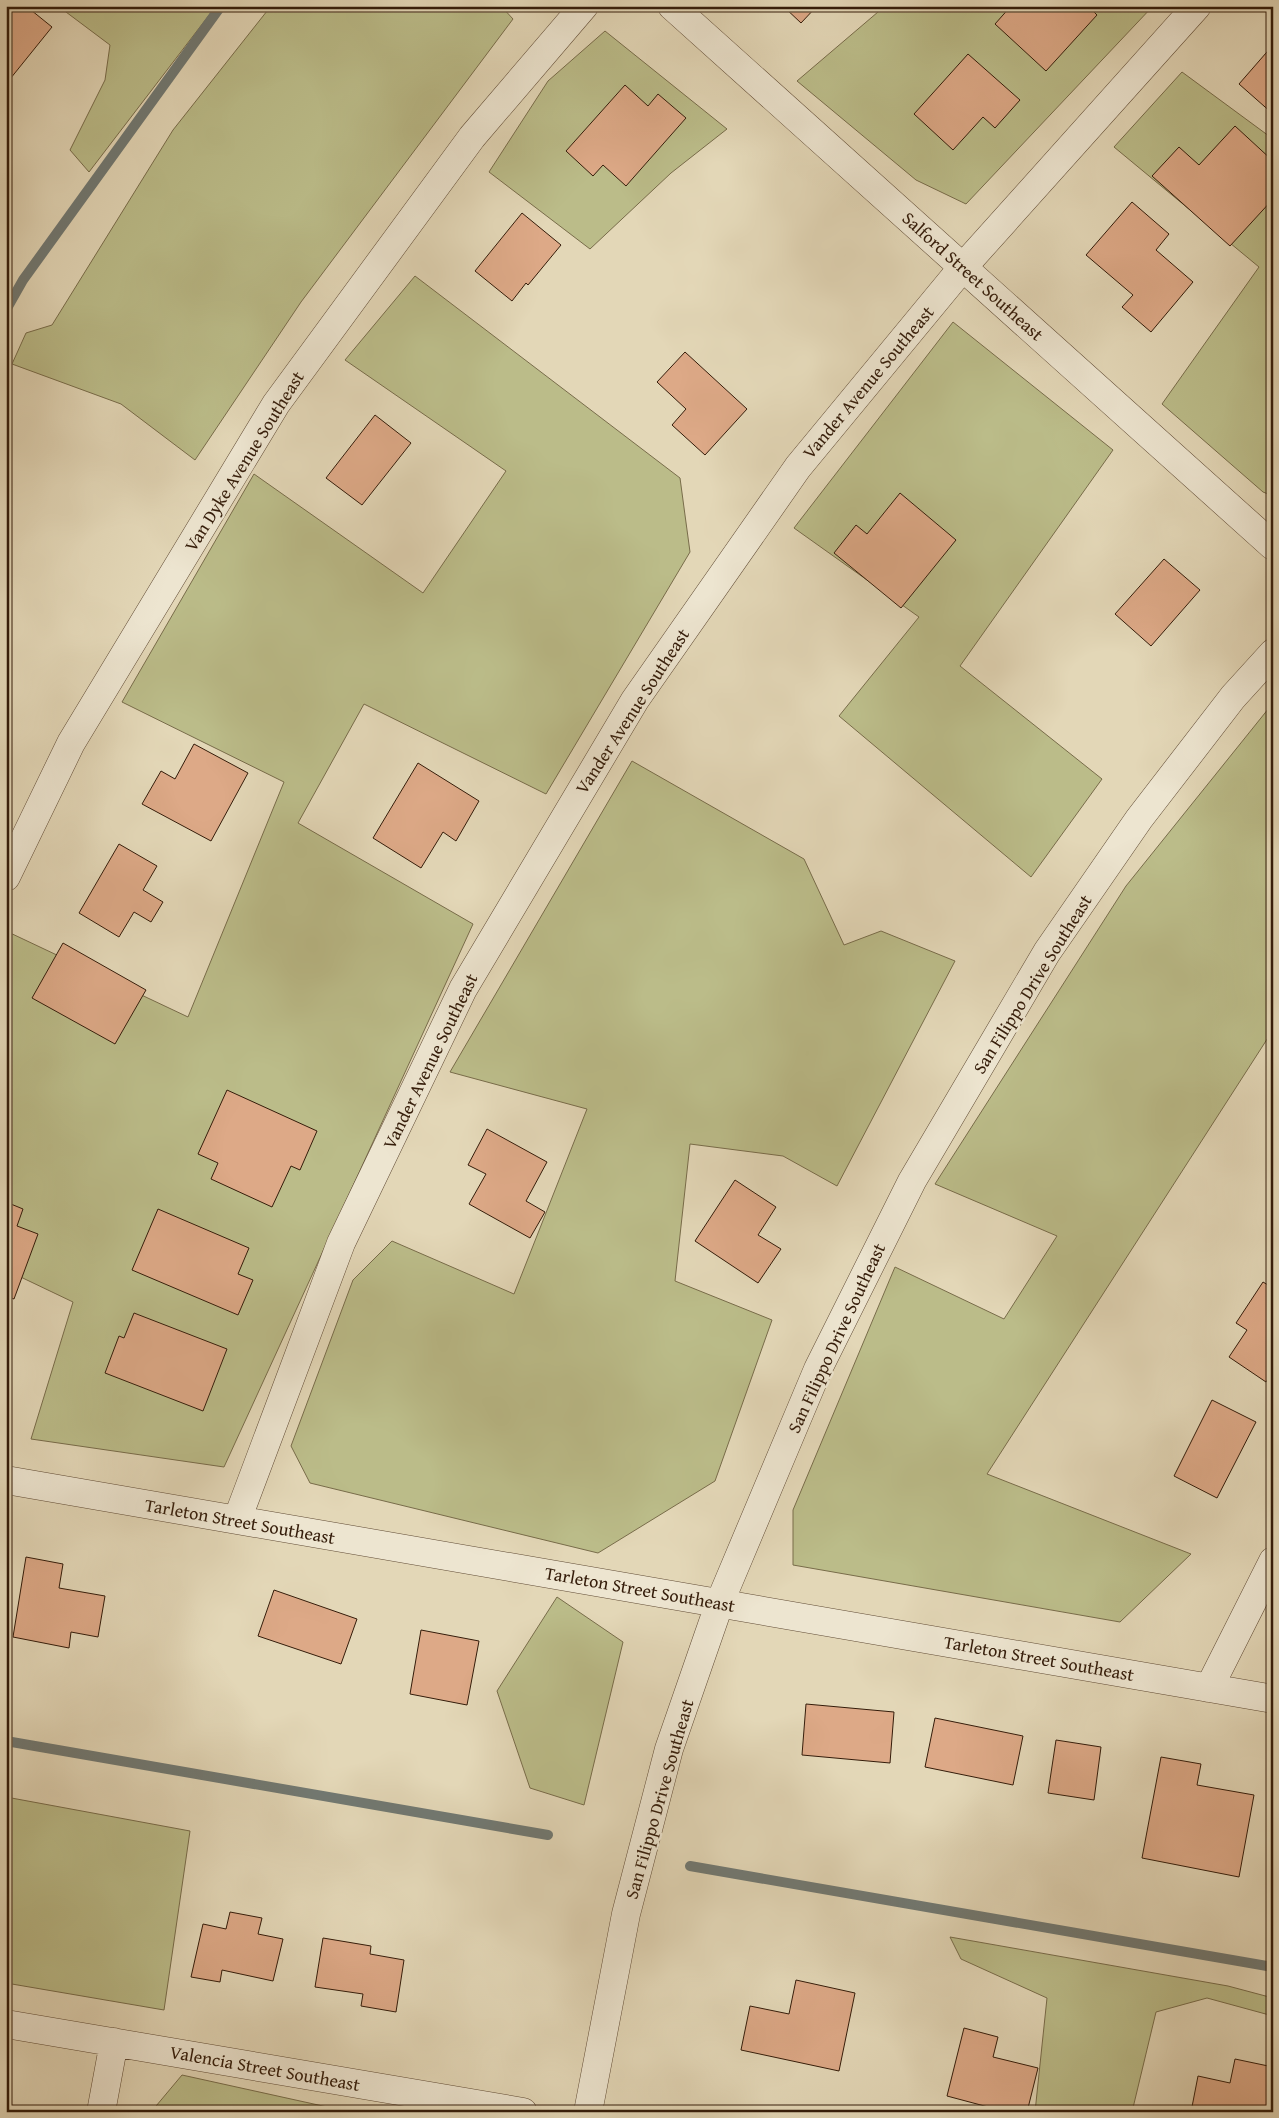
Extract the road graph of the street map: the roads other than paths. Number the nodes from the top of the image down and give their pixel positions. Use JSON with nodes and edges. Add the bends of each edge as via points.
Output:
{"nodes":[{"id":1,"x":584,"y":6,"type":"edge"},
{"id":2,"x":672,"y":6,"type":"edge"},
{"id":3,"x":1196,"y":6,"type":"edge"},
{"id":4,"x":963,"y":267,"type":"junction"},
{"id":5,"x":1273,"y":546,"type":"edge"},
{"id":6,"x":1273,"y":653,"type":"edge"},
{"id":7,"x":6,"y":876,"type":"edge"},
{"id":8,"x":6,"y":1480,"type":"edge"},
{"id":9,"x":237,"y":1520,"type":"junction"},
{"id":10,"x":1273,"y":1561,"type":"edge"},
{"id":11,"x":720,"y":1602,"type":"junction"},
{"id":12,"x":1209,"y":1688,"type":"junction"},
{"id":13,"x":1273,"y":1699,"type":"edge"},
{"id":14,"x":6,"y":2024,"type":"edge"},
{"id":15,"x":114,"y":2042,"type":"junction"},
{"id":16,"x":101,"y":2112,"type":"edge"},
{"id":17,"x":524,"y":2112,"type":"edge"},
{"id":18,"x":588,"y":2112,"type":"edge"}],
"edges":[{"from":1,"to":7,"type":"street","name":"Van Dyke Avenue Southeast","via":[[472,137],[276,404],[71,743]]},
{"from":2,"to":4,"type":"street","name":"Salford Street Southeast"},
{"from":3,"to":4,"type":"street","name":"Vander Avenue Southeast"},
{"from":4,"to":5,"type":"street","name":"Salford Street Southeast"},
{"from":4,"to":9,"type":"street","name":"Vander Avenue Southeast","via":[[798,467],[635,700],[463,988],[341,1243]]},
{"from":6,"to":11,"type":"street","name":"San Filippo Drive Southeast","via":[[1233,697],[1139,819],[1047,952],[912,1181],[818,1369]]},
{"from":8,"to":9,"type":"street","name":"Tarleton Street Southeast"},
{"from":9,"to":11,"type":"street","name":"Tarleton Street Southeast"},
{"from":10,"to":12,"type":"street"},
{"from":11,"to":12,"type":"street","name":"Tarleton Street Southeast"},
{"from":11,"to":18,"type":"street","name":"San Filippo Drive Southeast","via":[[669,1749],[626,1914]]},
{"from":12,"to":13,"type":"street","name":"Tarleton Street Southeast"},
{"from":14,"to":15,"type":"street","name":"Valencia Street Southeast"},
{"from":15,"to":16,"type":"street"},
{"from":15,"to":17,"type":"street","name":"Valencia Street Southeast"}]}
